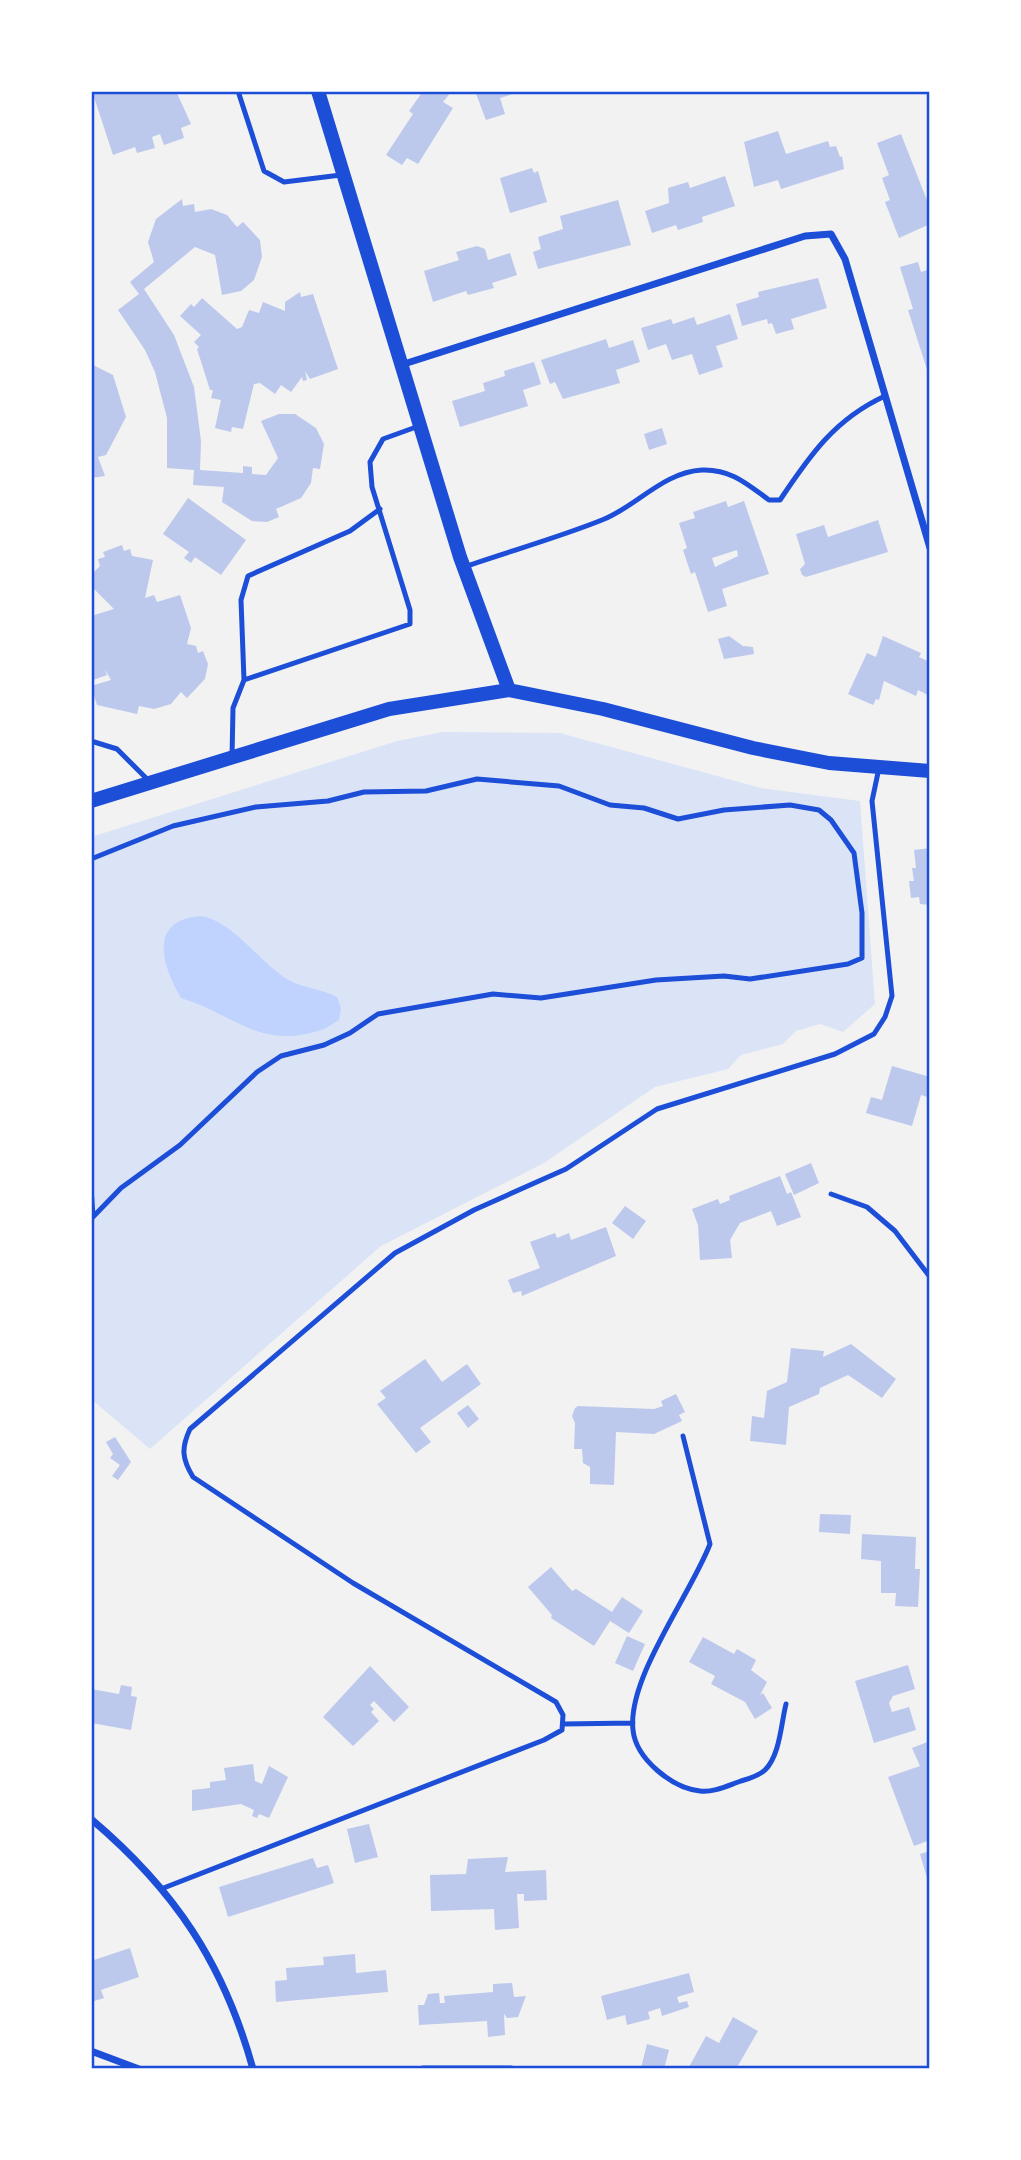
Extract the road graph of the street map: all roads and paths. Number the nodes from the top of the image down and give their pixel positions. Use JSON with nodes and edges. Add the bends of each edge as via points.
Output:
{"nodes":[{"id":1,"x":238,"y":91,"type":"edge"},
{"id":2,"x":318,"y":91,"type":"edge"},
{"id":3,"x":344,"y":175,"type":"junction"},
{"id":4,"x":404,"y":364,"type":"junction"},
{"id":5,"x":885,"y":396,"type":"junction"},
{"id":6,"x":421,"y":425,"type":"junction"},
{"id":7,"x":380,"y":509,"type":"junction"},
{"id":8,"x":930,"y":548,"type":"edge"},
{"id":9,"x":464,"y":567,"type":"junction"},
{"id":10,"x":244,"y":680,"type":"junction"},
{"id":11,"x":509,"y":690,"type":"junction"},
{"id":12,"x":91,"y":741,"type":"edge"},
{"id":13,"x":232,"y":757,"type":"junction"},
{"id":14,"x":879,"y":768,"type":"junction"},
{"id":15,"x":930,"y":771,"type":"edge"},
{"id":16,"x":151,"y":782,"type":"junction"},
{"id":17,"x":91,"y":801,"type":"edge"},
{"id":18,"x":91,"y":859,"type":"edge"},
{"id":19,"x":91,"y":1188,"type":"edge"},
{"id":20,"x":831,"y":1194,"type":"dead end"},
{"id":21,"x":92,"y":1217,"type":"edge"},
{"id":22,"x":930,"y":1277,"type":"edge"},
{"id":23,"x":683,"y":1436,"type":"dead end"},
{"id":24,"x":786,"y":1704,"type":"dead end"},
{"id":25,"x":633,"y":1723,"type":"junction"},
{"id":26,"x":563,"y":1724,"type":"junction"},
{"id":27,"x":91,"y":1819,"type":"edge"},
{"id":28,"x":162,"y":1889,"type":"junction"},
{"id":29,"x":91,"y":2051,"type":"edge"},
{"id":30,"x":139,"y":2069,"type":"edge"},
{"id":31,"x":253,"y":2069,"type":"edge"},
{"id":32,"x":423,"y":2069,"type":"edge"},
{"id":33,"x":511,"y":2069,"type":"edge"}],
"edges":[{"from":1,"to":3,"type":"lane","via":[[264,171],[284,182]]},
{"from":2,"to":3,"type":"main road"},
{"from":3,"to":4,"type":"main road"},
{"from":4,"to":5,"type":"street","via":[[805,236],[831,234],[845,259]]},
{"from":4,"to":6,"type":"main road"},
{"from":5,"to":8,"type":"street"},
{"from":5,"to":9,"type":"lane","via":[[850,413],[780,500],[769,500],[739,477],[700,470],[680,475],[605,520]]},
{"from":6,"to":7,"type":"lane","via":[[383,439],[370,462]]},
{"from":6,"to":9,"type":"main road"},
{"from":7,"to":10,"type":"lane","via":[[350,531],[248,576],[241,600]]},
{"from":7,"to":10,"type":"lane","via":[[410,610],[410,624]]},
{"from":9,"to":11,"type":"main road"},
{"from":10,"to":13,"type":"lane","via":[[233,708]]},
{"from":11,"to":13,"type":"main road","via":[[389,709]]},
{"from":11,"to":14,"type":"main road","via":[[753,748]]},
{"from":12,"to":16,"type":"lane","via":[[117,749]]},
{"from":13,"to":16,"type":"main road"},
{"from":14,"to":15,"type":"main road"},
{"from":14,"to":26,"type":"lane","via":[[872,802],[892,996],[874,1034],[835,1054],[657,1109],[566,1169],[474,1210],[395,1253],[190,1429],[184,1442],[183,1460],[193,1477],[353,1583],[556,1702]]},
{"from":16,"to":17,"type":"main road"},
{"from":18,"to":21,"type":"lane","via":[[173,826],[256,807],[328,801],[364,792],[426,792],[477,779],[559,786],[610,805],[644,808],[678,819],[790,805],[819,810],[854,853],[862,913],[862,958],[848,964],[750,979],[656,980],[541,998],[493,994],[377,1014],[350,1033],[281,1056],[257,1072],[180,1145],[121,1188]]},
{"from":19,"to":21,"type":"lane"},
{"from":20,"to":22,"type":"lane","via":[[867,1207],[895,1231]]},
{"from":23,"to":25,"type":"lane","via":[[710,1545],[656,1648]]},
{"from":24,"to":25,"type":"lane","via":[[774,1754],[765,1771],[718,1789],[700,1791],[671,1781],[638,1750]]},
{"from":25,"to":26,"type":"lane"},
{"from":26,"to":28,"type":"lane","via":[[562,1730],[544,1740]]},
{"from":27,"to":28,"type":"street"},
{"from":28,"to":31,"type":"street","via":[[213,1960],[239,2018]]},
{"from":29,"to":30,"type":"street"},
{"from":32,"to":33,"type":"street"}]}
